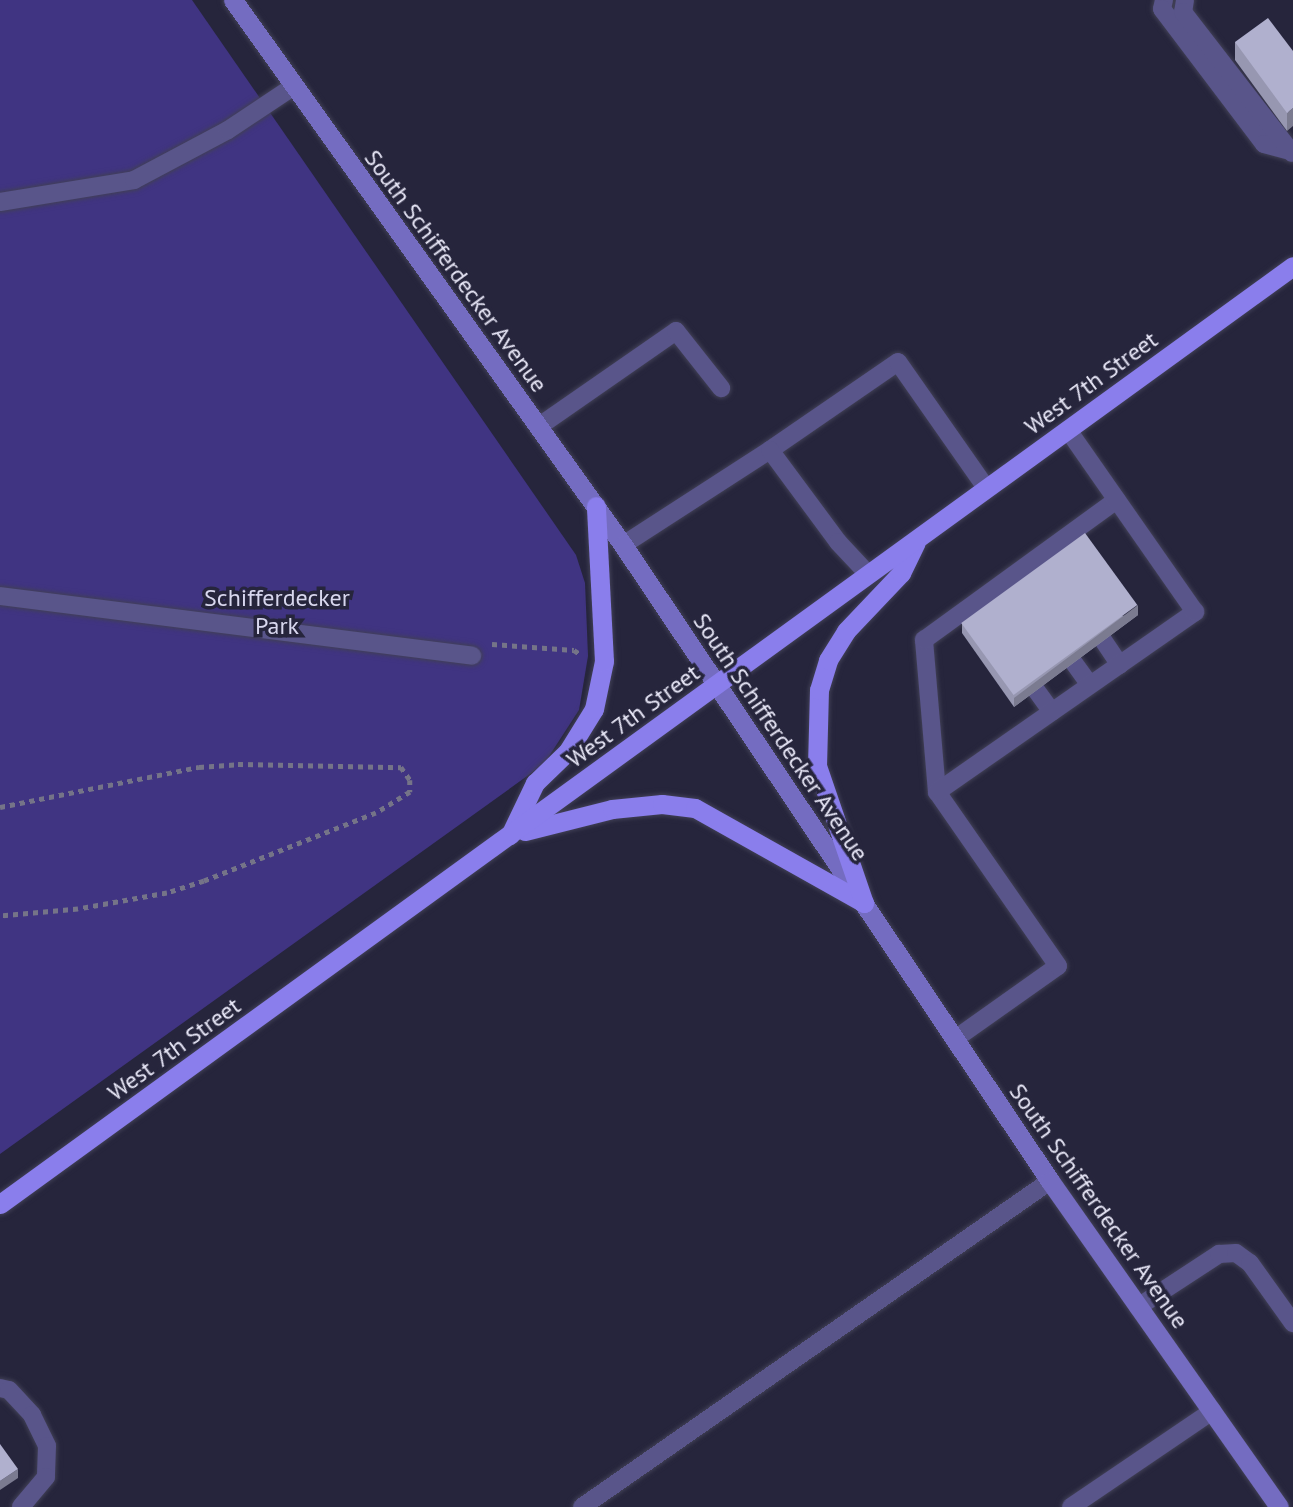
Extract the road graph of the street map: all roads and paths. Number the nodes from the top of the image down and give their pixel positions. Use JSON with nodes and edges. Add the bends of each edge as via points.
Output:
{"nodes":[{"id":1,"x":233,"y":0,"type":"edge"},
{"id":2,"x":1164,"y":0,"type":"edge"},
{"id":3,"x":1185,"y":0,"type":"edge"},
{"id":4,"x":294,"y":86,"type":"junction"},
{"id":5,"x":1293,"y":153,"type":"edge"},
{"id":6,"x":0,"y":202,"type":"edge"},
{"id":7,"x":1293,"y":265,"type":"edge"},
{"id":8,"x":721,"y":388,"type":"dead end"},
{"id":9,"x":538,"y":427,"type":"junction"},
{"id":10,"x":1069,"y":430,"type":"junction"},
{"id":11,"x":770,"y":450,"type":"junction"},
{"id":12,"x":988,"y":489,"type":"junction"},
{"id":13,"x":1117,"y":500,"type":"junction"},
{"id":14,"x":596,"y":506,"type":"junction"},
{"id":15,"x":917,"y":540,"type":"junction"},
{"id":16,"x":623,"y":545,"type":"junction"},
{"id":17,"x":869,"y":575,"type":"junction"},
{"id":18,"x":0,"y":596,"type":"edge"},
{"id":19,"x":1103,"y":640,"type":"edge"},
{"id":20,"x":472,"y":656,"type":"joint"},
{"id":21,"x":583,"y":662,"type":"dead end"},
{"id":22,"x":1074,"y":663,"type":"edge"},
{"id":23,"x":1120,"y":665,"type":"junction"},
{"id":24,"x":718,"y":685,"type":"junction"},
{"id":25,"x":1090,"y":685,"type":"junction"},
{"id":26,"x":1036,"y":691,"type":"edge"},
{"id":27,"x":1052,"y":712,"type":"junction"},
{"id":28,"x":937,"y":792,"type":"junction"},
{"id":29,"x":0,"y":807,"type":"edge"},
{"id":30,"x":510,"y":835,"type":"junction"},
{"id":31,"x":864,"y":903,"type":"junction"},
{"id":32,"x":0,"y":916,"type":"edge"},
{"id":33,"x":955,"y":1039,"type":"junction"},
{"id":34,"x":1050,"y":1181,"type":"junction"},
{"id":35,"x":0,"y":1204,"type":"edge"},
{"id":36,"x":1138,"y":1307,"type":"junction"},
{"id":37,"x":1293,"y":1323,"type":"edge"},
{"id":38,"x":0,"y":1388,"type":"edge"},
{"id":39,"x":1212,"y":1411,"type":"junction"},
{"id":40,"x":1293,"y":1502,"type":"edge"},
{"id":41,"x":21,"y":1507,"type":"edge"},
{"id":42,"x":582,"y":1507,"type":"edge"},
{"id":43,"x":1071,"y":1507,"type":"edge"},
{"id":44,"x":1279,"y":1507,"type":"edge"},
{"id":45,"x":1285,"y":1507,"type":"edge"}],
"edges":[{"from":1,"to":4,"type":"main road","name":"South Schifferdecker Avenue"},
{"from":2,"to":5,"type":"lane","via":[[1162,9],[1264,144]]},
{"from":3,"to":5,"type":"lane","via":[[1183,12]]},
{"from":4,"to":6,"type":"lane","via":[[228,130],[134,180]]},
{"from":4,"to":9,"type":"main road","name":"South Schifferdecker Avenue"},
{"from":7,"to":10,"type":"main road","name":"West 7th Street"},
{"from":8,"to":9,"type":"lane","via":[[676,331]]},
{"from":9,"to":14,"type":"main road","name":"South Schifferdecker Avenue"},
{"from":10,"to":12,"type":"main road","name":"West 7th Street"},
{"from":10,"to":13,"type":"lane"},
{"from":11,"to":12,"type":"lane","via":[[898,362]]},
{"from":11,"to":16,"type":"lane"},
{"from":11,"to":17,"type":"lane"},
{"from":12,"to":15,"type":"main road","name":"West 7th Street"},
{"from":13,"to":23,"type":"lane","via":[[1195,612]]},
{"from":13,"to":28,"type":"lane","via":[[1049,560],[979,611],[924,640]]},
{"from":14,"to":16,"type":"main road","name":"South Schifferdecker Avenue"},
{"from":14,"to":30,"type":"main road","via":[[604,660],[594,709],[568,751],[535,783]]},
{"from":15,"to":17,"type":"main road","name":"West 7th Street"},
{"from":15,"to":31,"type":"main road","via":[[901,573],[846,631],[828,660],[819,690],[817,766]]},
{"from":16,"to":24,"type":"main road","name":"South Schifferdecker Avenue"},
{"from":17,"to":24,"type":"main road","name":"West 7th Street"},
{"from":18,"to":20,"type":"lane"},
{"from":19,"to":23,"type":"lane"},
{"from":20,"to":21,"type":"path","via":[[486,644],[574,650]]},
{"from":22,"to":25,"type":"lane"},
{"from":23,"to":25,"type":"lane"},
{"from":24,"to":30,"type":"main road","name":"West 7th Street"},
{"from":24,"to":31,"type":"main road","name":"South Schifferdecker Avenue"},
{"from":25,"to":27,"type":"lane"},
{"from":26,"to":27,"type":"lane"},
{"from":27,"to":28,"type":"lane"},
{"from":28,"to":33,"type":"lane","via":[[1058,966]]},
{"from":29,"to":32,"type":"path","via":[[199,767],[238,764],[401,767],[410,780],[410,792],[376,813],[204,881],[167,893],[78,909]]},
{"from":30,"to":31,"type":"main road","via":[[612,809],[662,804],[695,807]]},
{"from":30,"to":35,"type":"main road","name":"West 7th Street"},
{"from":31,"to":33,"type":"main road","name":"South Schifferdecker Avenue"},
{"from":33,"to":34,"type":"main road","name":"South Schifferdecker Avenue"},
{"from":34,"to":36,"type":"main road","name":"South Schifferdecker Avenue"},
{"from":34,"to":42,"type":"lane"},
{"from":36,"to":37,"type":"lane","via":[[1211,1258],[1236,1253],[1250,1263]]},
{"from":36,"to":39,"type":"main road","name":"South Schifferdecker Avenue"},
{"from":38,"to":41,"type":"lane","via":[[9,1390],[32,1415],[47,1446],[46,1477]]},
{"from":39,"to":43,"type":"lane"},
{"from":39,"to":44,"type":"main road","name":"South Schifferdecker Avenue"},
{"from":40,"to":45,"type":"lane"}]}
